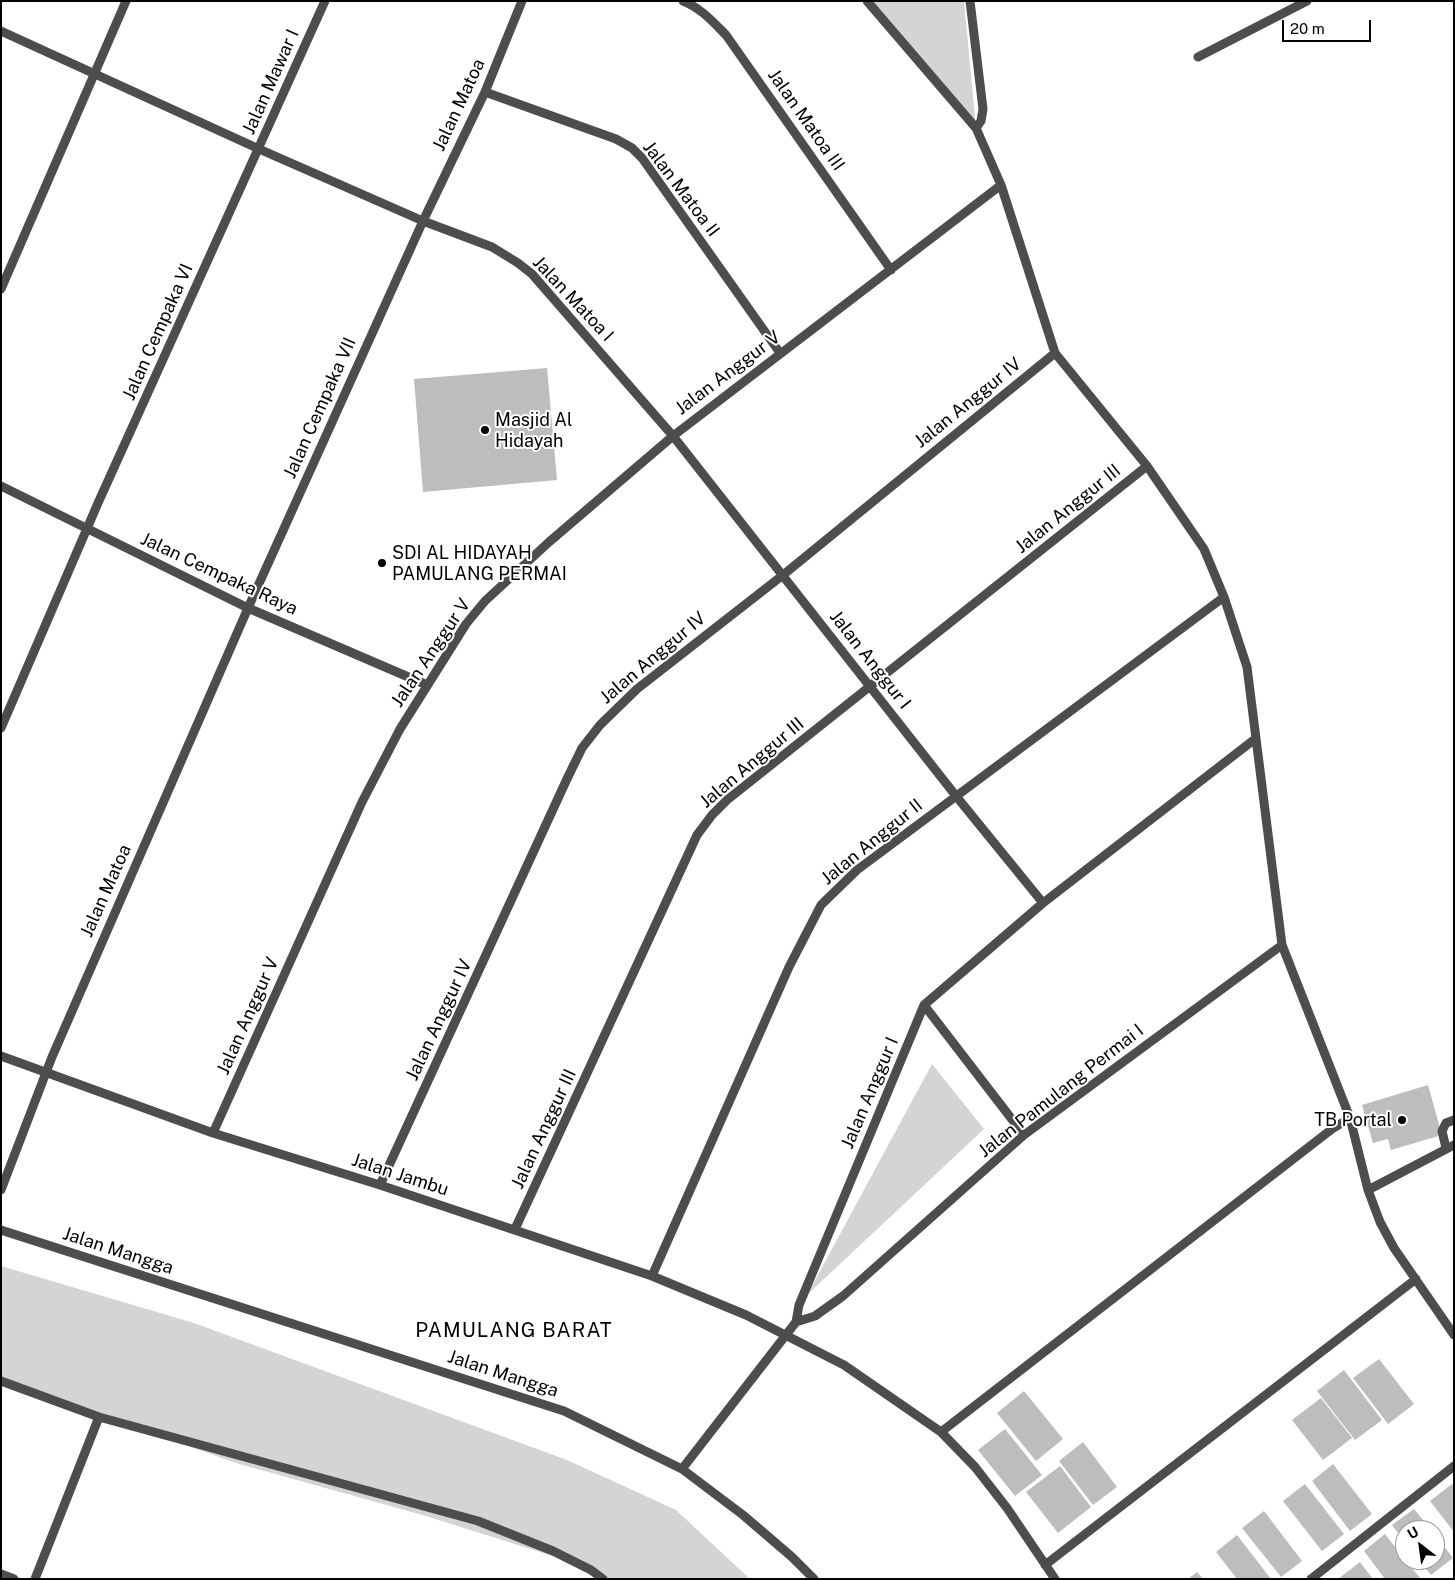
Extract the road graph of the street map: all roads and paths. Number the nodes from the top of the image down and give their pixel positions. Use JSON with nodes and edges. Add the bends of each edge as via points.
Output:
{"nodes":[{"id":1,"x":126,"y":1,"type":"edge"},
{"id":2,"x":325,"y":1,"type":"edge"},
{"id":3,"x":522,"y":1,"type":"edge"},
{"id":4,"x":683,"y":1,"type":"edge"},
{"id":5,"x":867,"y":1,"type":"edge"},
{"id":6,"x":970,"y":1,"type":"edge"},
{"id":7,"x":1307,"y":1,"type":"edge"},
{"id":8,"x":1,"y":31,"type":"edge"},
{"id":9,"x":1198,"y":57,"type":"dead end"},
{"id":10,"x":95,"y":74,"type":"junction"},
{"id":11,"x":484,"y":92,"type":"junction"},
{"id":12,"x":976,"y":128,"type":"junction"},
{"id":13,"x":259,"y":149,"type":"junction"},
{"id":14,"x":1001,"y":185,"type":"junction"},
{"id":15,"x":423,"y":221,"type":"junction"},
{"id":16,"x":891,"y":270,"type":"junction"},
{"id":17,"x":1,"y":289,"type":"edge"},
{"id":18,"x":780,"y":353,"type":"junction"},
{"id":19,"x":1055,"y":353,"type":"junction"},
{"id":20,"x":673,"y":436,"type":"junction"},
{"id":21,"x":1147,"y":466,"type":"junction"},
{"id":22,"x":1,"y":486,"type":"edge"},
{"id":23,"x":88,"y":529,"type":"junction"},
{"id":24,"x":783,"y":575,"type":"junction"},
{"id":25,"x":1224,"y":596,"type":"junction"},
{"id":26,"x":248,"y":608,"type":"junction"},
{"id":27,"x":427,"y":685,"type":"junction"},
{"id":28,"x":871,"y":687,"type":"junction"},
{"id":29,"x":1,"y":728,"type":"edge"},
{"id":30,"x":1255,"y":739,"type":"junction"},
{"id":31,"x":956,"y":796,"type":"junction"},
{"id":32,"x":1043,"y":903,"type":"junction"},
{"id":33,"x":1282,"y":945,"type":"junction"},
{"id":34,"x":924,"y":1005,"type":"junction"},
{"id":35,"x":1,"y":1056,"type":"edge"},
{"id":36,"x":45,"y":1074,"type":"junction"},
{"id":37,"x":1350,"y":1118,"type":"junction"},
{"id":38,"x":1454,"y":1120,"type":"edge"},
{"id":39,"x":213,"y":1134,"type":"junction"},
{"id":40,"x":1024,"y":1135,"type":"junction"},
{"id":41,"x":1450,"y":1147,"type":"edge"},
{"id":42,"x":380,"y":1185,"type":"junction"},
{"id":43,"x":1,"y":1190,"type":"edge"},
{"id":44,"x":1368,"y":1190,"type":"junction"},
{"id":45,"x":515,"y":1229,"type":"junction"},
{"id":46,"x":1,"y":1230,"type":"edge"},
{"id":47,"x":652,"y":1276,"type":"junction"},
{"id":48,"x":1416,"y":1279,"type":"junction"},
{"id":49,"x":796,"y":1322,"type":"junction"},
{"id":50,"x":1454,"y":1335,"type":"edge"},
{"id":51,"x":784,"y":1336,"type":"junction"},
{"id":52,"x":1,"y":1381,"type":"edge"},
{"id":53,"x":99,"y":1417,"type":"junction"},
{"id":54,"x":941,"y":1432,"type":"junction"},
{"id":55,"x":1454,"y":1466,"type":"edge"},
{"id":56,"x":682,"y":1470,"type":"junction"},
{"id":57,"x":1045,"y":1565,"type":"junction"},
{"id":58,"x":1,"y":1574,"type":"edge"},
{"id":59,"x":14,"y":1579,"type":"edge"},
{"id":60,"x":35,"y":1579,"type":"edge"},
{"id":61,"x":603,"y":1579,"type":"edge"},
{"id":62,"x":814,"y":1579,"type":"edge"},
{"id":63,"x":1055,"y":1579,"type":"edge"},
{"id":64,"x":1311,"y":1579,"type":"edge"}],
"edges":[{"from":1,"to":10,"type":"street"},
{"from":2,"to":13,"type":"street","name":"Jalan Mawar I"},
{"from":3,"to":11,"type":"street","name":"Jalan Matoa"},
{"from":4,"to":16,"type":"street","name":"Jalan Matoa III","via":[[708,17],[726,35]]},
{"from":5,"to":12,"type":"street"},
{"from":6,"to":12,"type":"street","via":[[983,109]]},
{"from":7,"to":9,"type":"street"},
{"from":8,"to":10,"type":"street","name":"Jalan Matoa I"},
{"from":10,"to":13,"type":"street","name":"Jalan Matoa I"},
{"from":10,"to":17,"type":"street"},
{"from":11,"to":15,"type":"street","name":"Jalan Matoa"},
{"from":11,"to":18,"type":"street","name":"Jalan Matoa II","via":[[616,139],[632,148]]},
{"from":12,"to":14,"type":"street"},
{"from":13,"to":15,"type":"street","name":"Jalan Matoa I"},
{"from":13,"to":23,"type":"street","name":"Jalan Cempaka VI"},
{"from":14,"to":16,"type":"street","name":"Jalan Anggur V"},
{"from":14,"to":19,"type":"street"},
{"from":15,"to":20,"type":"street","name":"Jalan Matoa I","via":[[492,247],[532,274]]},
{"from":15,"to":26,"type":"street","name":"Jalan Cempaka VII"},
{"from":16,"to":18,"type":"street","name":"Jalan Anggur V"},
{"from":18,"to":20,"type":"street","name":"Jalan Anggur V"},
{"from":19,"to":21,"type":"street"},
{"from":19,"to":24,"type":"street","name":"Jalan Anggur IV"},
{"from":20,"to":24,"type":"street","name":"Jalan Anggur I"},
{"from":20,"to":27,"type":"street","name":"Jalan Anggur V","via":[[485,601],[466,624]]},
{"from":21,"to":25,"type":"street","via":[[1204,549]]},
{"from":21,"to":28,"type":"street","name":"Jalan Anggur III"},
{"from":22,"to":23,"type":"street","name":"Jalan Cempaka Raya"},
{"from":23,"to":26,"type":"street","name":"Jalan Cempaka Raya"},
{"from":23,"to":29,"type":"street","name":"Jalan Cempaka VI"},
{"from":24,"to":28,"type":"street","name":"Jalan Anggur I"},
{"from":24,"to":42,"type":"street","name":"Jalan Anggur IV","via":[[637,689],[600,725],[582,748]]},
{"from":25,"to":30,"type":"street","via":[[1247,667]]},
{"from":25,"to":31,"type":"street","name":"Jalan Anggur II"},
{"from":26,"to":27,"type":"street","name":"Jalan Cempaka Raya"},
{"from":26,"to":36,"type":"street","name":"Jalan Matoa"},
{"from":27,"to":39,"type":"street","name":"Jalan Anggur V","via":[[362,802]]},
{"from":28,"to":31,"type":"street","name":"Jalan Anggur I"},
{"from":28,"to":45,"type":"street","name":"Jalan Anggur III","via":[[727,800],[697,835]]},
{"from":30,"to":32,"type":"street","name":"Jalan Anggur I"},
{"from":30,"to":33,"type":"street"},
{"from":31,"to":32,"type":"street","name":"Jalan Anggur I"},
{"from":31,"to":47,"type":"street","name":"Jalan Anggur II","via":[[857,870],[821,905],[788,967]]},
{"from":32,"to":34,"type":"street","name":"Jalan Anggur I"},
{"from":33,"to":37,"type":"street"},
{"from":33,"to":40,"type":"street","name":"Jalan Pamulang Permai I"},
{"from":34,"to":40,"type":"street"},
{"from":34,"to":49,"type":"street","name":"Jalan Anggur I","via":[[799,1305]]},
{"from":35,"to":36,"type":"street","name":"Jalan Jambu"},
{"from":36,"to":39,"type":"street","name":"Jalan Jambu"},
{"from":36,"to":43,"type":"street","name":"Jalan Matoa"},
{"from":37,"to":44,"type":"street"},
{"from":37,"to":54,"type":"street"},
{"from":38,"to":41,"type":"street","via":[[1446,1123],[1442,1131]]},
{"from":39,"to":42,"type":"street","name":"Jalan Jambu"},
{"from":40,"to":49,"type":"street","name":"Jalan Pamulang Permai I","via":[[843,1296],[815,1316]]},
{"from":41,"to":44,"type":"street"},
{"from":42,"to":45,"type":"street","name":"Jalan Jambu"},
{"from":44,"to":48,"type":"street","via":[[1394,1248]]},
{"from":45,"to":47,"type":"street","name":"Jalan Jambu"},
{"from":46,"to":56,"type":"street","name":"Jalan Mangga","via":[[564,1411]]},
{"from":47,"to":51,"type":"street","name":"Jalan Jambu","via":[[746,1315]]},
{"from":48,"to":50,"type":"street"},
{"from":48,"to":57,"type":"street"},
{"from":49,"to":51,"type":"street","name":"Jalan Anggur I"},
{"from":51,"to":54,"type":"street","name":"Jalan Jambu","via":[[844,1365]]},
{"from":51,"to":56,"type":"street","name":"Jalan Anggur I"},
{"from":52,"to":53,"type":"street"},
{"from":53,"to":60,"type":"street"},
{"from":53,"to":61,"type":"street","via":[[478,1521],[553,1550]]},
{"from":54,"to":57,"type":"street","name":"Jalan Jambu","via":[[975,1467]]},
{"from":55,"to":64,"type":"street"},
{"from":56,"to":62,"type":"street","name":"Jalan Mangga","via":[[743,1515]]},
{"from":57,"to":63,"type":"street","name":"Jalan Jambu"},
{"from":58,"to":59,"type":"street"}]}
